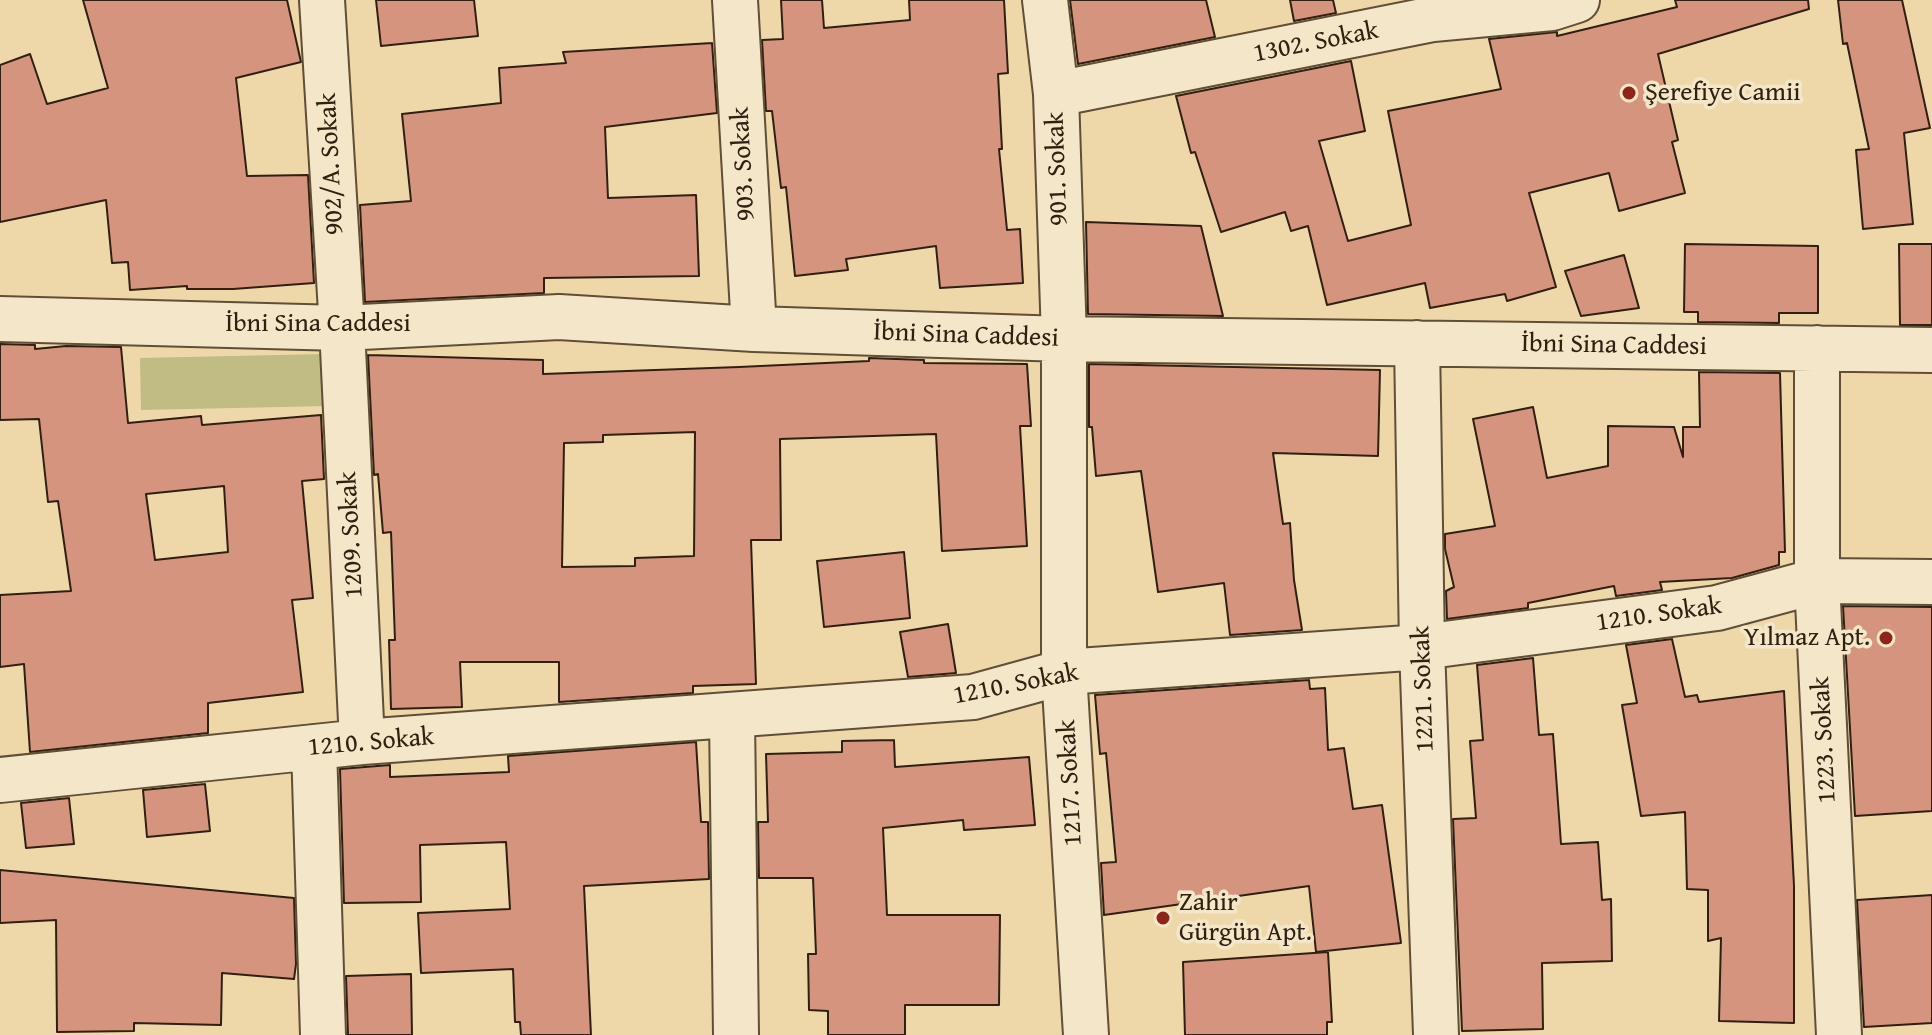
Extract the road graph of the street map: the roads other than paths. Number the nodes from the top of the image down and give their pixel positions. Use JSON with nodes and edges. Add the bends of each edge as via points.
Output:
{"nodes":[{"id":1,"x":322,"y":0,"type":"edge"},
{"id":2,"x":735,"y":0,"type":"edge"},
{"id":3,"x":1045,"y":0,"type":"edge"},
{"id":4,"x":1577,"y":0,"type":"edge"},
{"id":5,"x":1056,"y":94,"type":"junction"},
{"id":6,"x":0,"y":319,"type":"edge"},
{"id":7,"x":342,"y":328,"type":"junction"},
{"id":8,"x":754,"y":329,"type":"junction"},
{"id":9,"x":1064,"y":339,"type":"junction"},
{"id":10,"x":1417,"y":343,"type":"junction"},
{"id":11,"x":1817,"y":348,"type":"junction"},
{"id":12,"x":1932,"y":350,"type":"edge"},
{"id":13,"x":1817,"y":581,"type":"junction"},
{"id":14,"x":1932,"y":582,"type":"edge"},
{"id":15,"x":1422,"y":647,"type":"junction"},
{"id":16,"x":1064,"y":672,"type":"junction"},
{"id":17,"x":732,"y":717,"type":"junction"},
{"id":18,"x":362,"y":742,"type":"junction"},
{"id":19,"x":314,"y":747,"type":"junction"},
{"id":20,"x":0,"y":780,"type":"edge"},
{"id":21,"x":323,"y":1035,"type":"edge"},
{"id":22,"x":736,"y":1035,"type":"edge"},
{"id":23,"x":1086,"y":1035,"type":"edge"},
{"id":24,"x":1436,"y":1035,"type":"edge"},
{"id":25,"x":1839,"y":1035,"type":"edge"}],
"edges":[{"from":1,"to":7,"type":"street","name":"902/A. Sokak"},
{"from":2,"to":8,"type":"street","name":"903. Sokak"},
{"from":3,"to":5,"type":"street","name":"901. Sokak"},
{"from":4,"to":5,"type":"street","name":"1302. Sokak","via":[[1552,8],[1433,19]]},
{"from":5,"to":9,"type":"street","name":"901. Sokak"},
{"from":6,"to":7,"type":"street","name":"İbni Sina Caddesi"},
{"from":7,"to":8,"type":"street","name":"İbni Sina Caddesi","via":[[559,317]]},
{"from":7,"to":18,"type":"street","name":"1209. Sokak"},
{"from":8,"to":9,"type":"street","name":"İbni Sina Caddesi"},
{"from":9,"to":10,"type":"street","name":"İbni Sina Caddesi"},
{"from":9,"to":16,"type":"street","name":"1217. Sokak"},
{"from":10,"to":11,"type":"street","name":"İbni Sina Caddesi"},
{"from":10,"to":15,"type":"street","name":"1221. Sokak"},
{"from":11,"to":12,"type":"street","name":"İbni Sina Caddesi"},
{"from":11,"to":13,"type":"street","name":"1223. Sokak"},
{"from":13,"to":14,"type":"street","name":"1210. Sokak"},
{"from":13,"to":15,"type":"street","name":"1210. Sokak","via":[[1717,608]]},
{"from":13,"to":25,"type":"street","name":"1223. Sokak"},
{"from":15,"to":16,"type":"street","name":"1210. Sokak"},
{"from":15,"to":24,"type":"street","name":"1221. Sokak"},
{"from":16,"to":17,"type":"street","name":"1210. Sokak","via":[[973,697]]},
{"from":16,"to":23,"type":"street","name":"1217. Sokak"},
{"from":17,"to":18,"type":"street","name":"1210. Sokak"},
{"from":17,"to":22,"type":"street"},
{"from":18,"to":19,"type":"street","name":"1210. Sokak"},
{"from":19,"to":20,"type":"street","name":"1210. Sokak"},
{"from":19,"to":21,"type":"street"}]}
